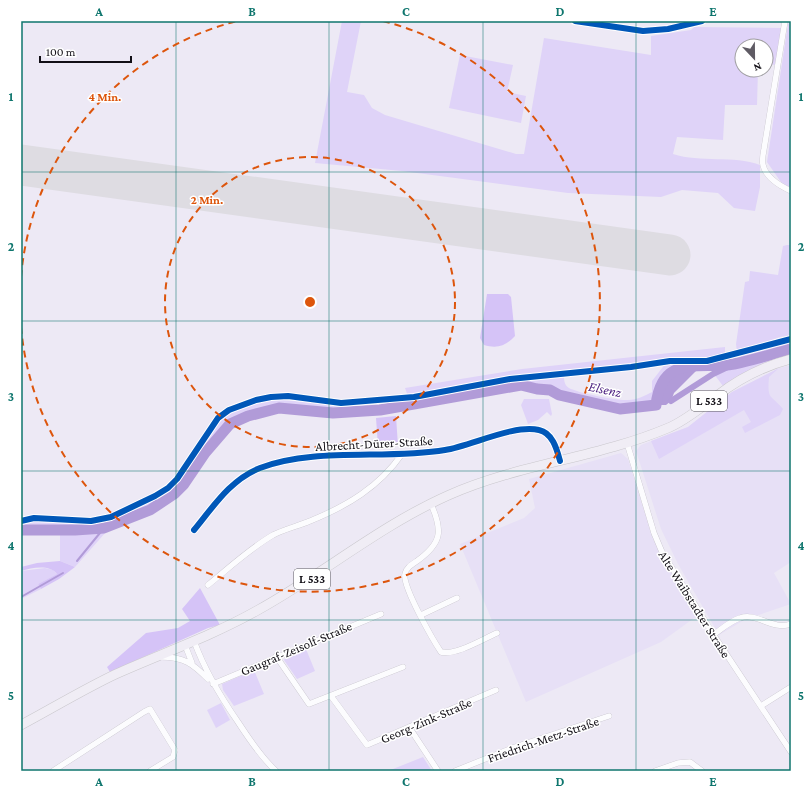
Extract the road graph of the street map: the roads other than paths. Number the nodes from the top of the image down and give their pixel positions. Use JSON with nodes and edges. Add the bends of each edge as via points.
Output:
{"nodes":[{"id":1,"x":575,"y":21,"type":"edge"},
{"id":2,"x":702,"y":21,"type":"edge"},
{"id":3,"x":785,"y":21,"type":"edge"},
{"id":4,"x":791,"y":191,"type":"edge"},
{"id":5,"x":791,"y":359,"type":"edge"},
{"id":6,"x":627,"y":443,"type":"junction"},
{"id":7,"x":402,"y":454,"type":"junction"},
{"id":8,"x":560,"y":461,"type":"junction"},
{"id":9,"x":431,"y":504,"type":"junction"},
{"id":10,"x":194,"y":530,"type":"dead end"},
{"id":11,"x":208,"y":585,"type":"dead end"},
{"id":12,"x":457,"y":598,"type":"dead end"},
{"id":13,"x":381,"y":614,"type":"dead end"},
{"id":14,"x":421,"y":615,"type":"junction"},
{"id":15,"x":791,"y":624,"type":"edge"},
{"id":16,"x":497,"y":633,"type":"dead end"},
{"id":17,"x":713,"y":635,"type":"junction"},
{"id":18,"x":189,"y":643,"type":"junction"},
{"id":19,"x":276,"y":656,"type":"junction"},
{"id":20,"x":157,"y":657,"type":"junction"},
{"id":21,"x":192,"y":664,"type":"junction"},
{"id":22,"x":403,"y":666,"type":"dead end"},
{"id":23,"x":213,"y":684,"type":"junction"},
{"id":24,"x":791,"y":686,"type":"edge"},
{"id":25,"x":496,"y":690,"type":"dead end"},
{"id":26,"x":331,"y":696,"type":"junction"},
{"id":27,"x":761,"y":706,"type":"junction"},
{"id":28,"x":610,"y":716,"type":"dead end"},
{"id":29,"x":21,"y":724,"type":"edge"},
{"id":30,"x":409,"y":727,"type":"junction"},
{"id":31,"x":791,"y":752,"type":"edge"},
{"id":32,"x":53,"y":771,"type":"edge"},
{"id":33,"x":150,"y":771,"type":"edge"},
{"id":34,"x":276,"y":771,"type":"edge"},
{"id":35,"x":438,"y":771,"type":"edge"},
{"id":36,"x":455,"y":771,"type":"edge"},
{"id":37,"x":655,"y":771,"type":"edge"},
{"id":38,"x":702,"y":771,"type":"edge"}],
"edges":[{"from":1,"to":2,"type":"street","via":[[643,31],[668,29]]},
{"from":3,"to":4,"type":"street","via":[[763,165],[776,184]]},
{"from":5,"to":6,"type":"main road","number":"L 533","via":[[748,376],[676,424]]},
{"from":6,"to":8,"type":"main road","number":"L 533"},
{"from":6,"to":17,"type":"street","name":"Alte Waibstadter Straße","via":[[660,548]]},
{"from":7,"to":8,"type":"street","name":"Albrecht-Dürer-Straße","via":[[446,450],[530,428],[542,430],[554,442]]},
{"from":7,"to":10,"type":"street","name":"Albrecht-Dürer-Straße","via":[[318,457],[284,461],[259,468],[242,477],[227,491]]},
{"from":7,"to":11,"type":"street","via":[[393,467],[370,489],[343,507],[274,535]]},
{"from":8,"to":9,"type":"main road","number":"L 533","via":[[477,484]]},
{"from":9,"to":14,"type":"street","via":[[437,518],[439,535],[433,546],[408,567],[404,575],[405,583]]},
{"from":9,"to":18,"type":"main road","number":"L 533","via":[[382,531],[285,595],[240,620]]},
{"from":12,"to":14,"type":"street"},
{"from":13,"to":19,"type":"street","name":"Gaugraf-Zeisolf-Straße"},
{"from":14,"to":16,"type":"street","via":[[441,652],[448,654]]},
{"from":15,"to":17,"type":"street","via":[[785,627],[748,617],[733,622]]},
{"from":17,"to":27,"type":"street","name":"Alte Waibstadter Straße"},
{"from":18,"to":20,"type":"main road","number":"L 533"},
{"from":18,"to":21,"type":"street"},
{"from":18,"to":23,"type":"street"},
{"from":19,"to":23,"type":"street","name":"Gaugraf-Zeisolf-Straße"},
{"from":19,"to":26,"type":"street","via":[[309,704]]},
{"from":20,"to":21,"type":"street","via":[[183,659]]},
{"from":20,"to":29,"type":"main road","number":"L 533","via":[[114,675]]},
{"from":21,"to":23,"type":"street"},
{"from":22,"to":26,"type":"street"},
{"from":23,"to":34,"type":"street","via":[[263,758]]},
{"from":24,"to":27,"type":"street"},
{"from":25,"to":30,"type":"street","name":"Georg-Zink-Straße"},
{"from":26,"to":30,"type":"street","name":"Georg-Zink-Straße","via":[[367,745]]},
{"from":27,"to":31,"type":"street","name":"Alte Waibstadter Straße"},
{"from":28,"to":36,"type":"street","name":"Friedrich-Metz-Straße","via":[[515,747]]},
{"from":30,"to":35,"type":"street"},
{"from":32,"to":33,"type":"street","via":[[150,709],[175,750],[173,757]]},
{"from":37,"to":38,"type":"street","via":[[678,763],[690,762]]}]}
